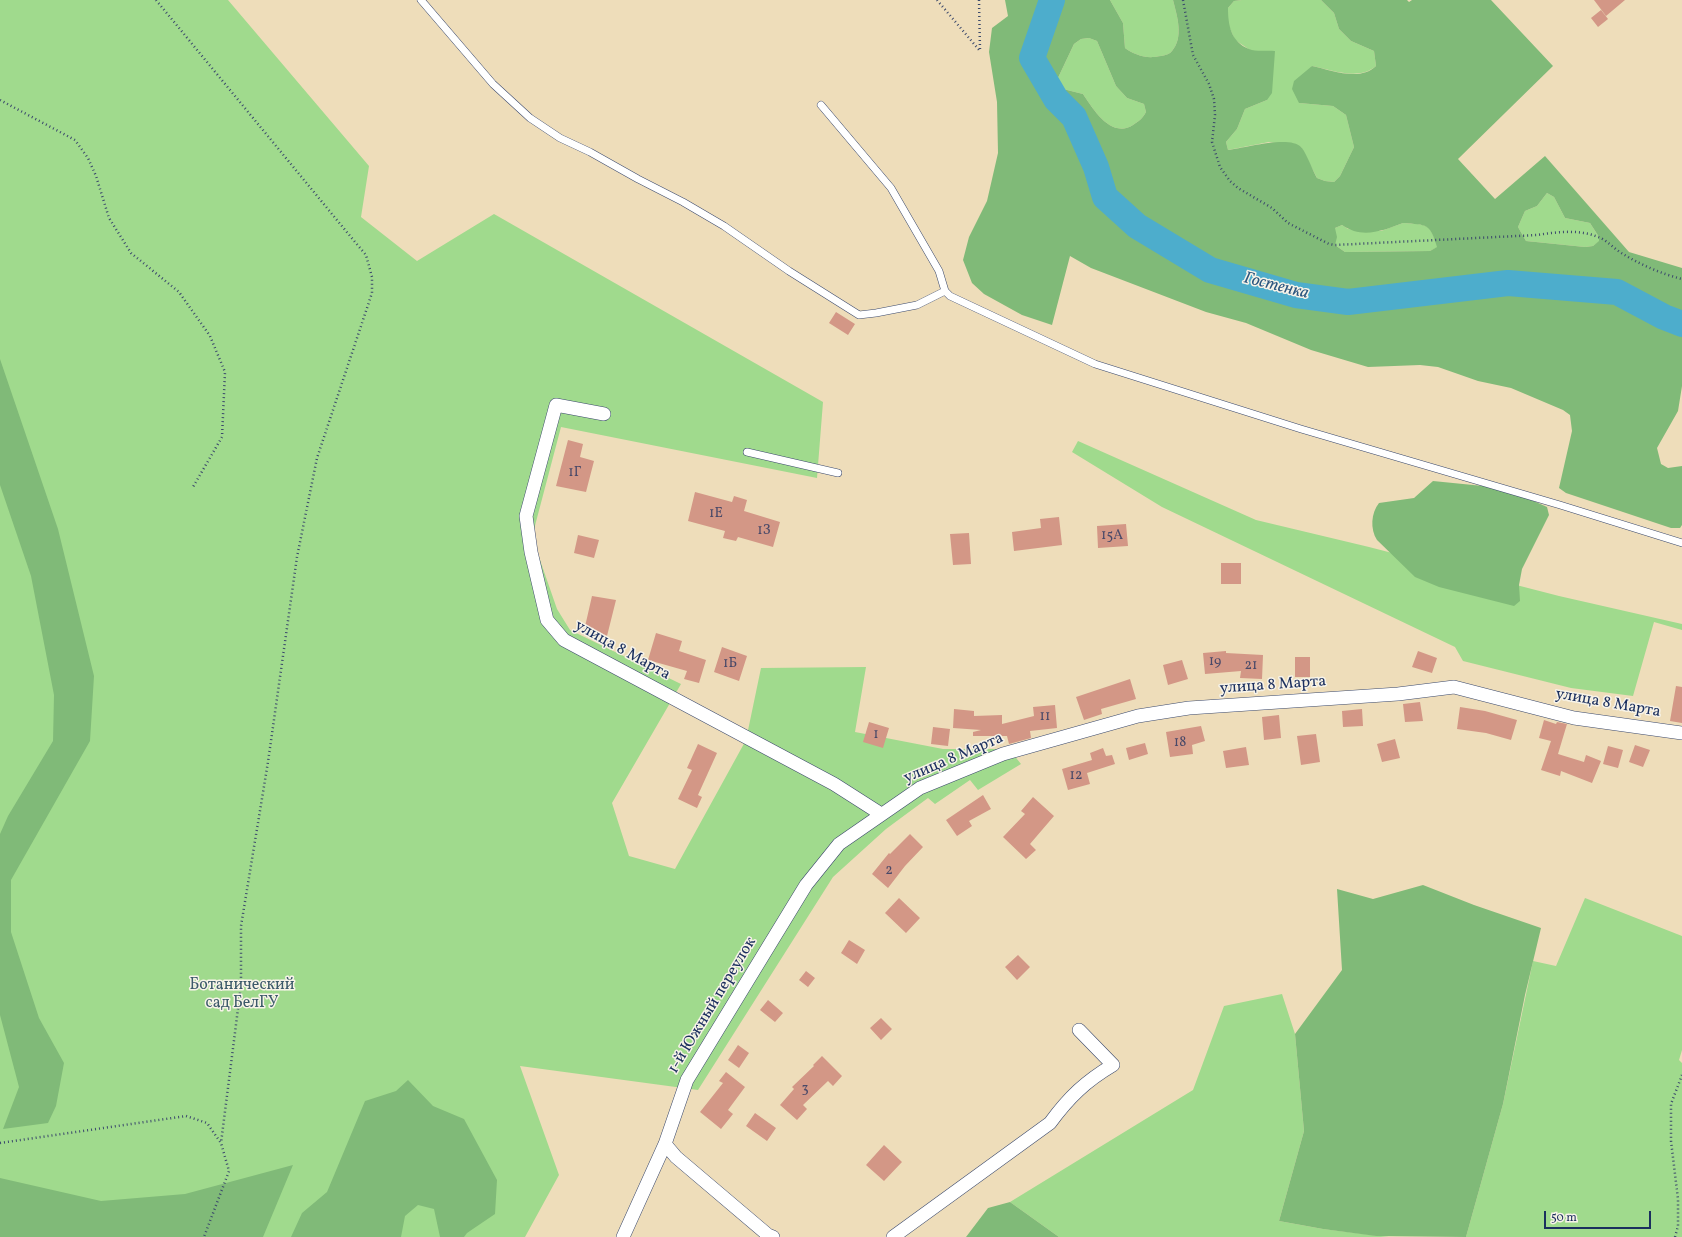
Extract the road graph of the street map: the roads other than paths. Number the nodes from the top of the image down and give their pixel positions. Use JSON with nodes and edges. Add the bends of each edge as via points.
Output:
{"nodes":[{"id":1,"x":421,"y":0,"type":"edge"},
{"id":2,"x":821,"y":105,"type":"dead end"},
{"id":3,"x":945,"y":290,"type":"junction"},
{"id":4,"x":604,"y":414,"type":"dead end"},
{"id":5,"x":747,"y":452,"type":"dead end"},
{"id":6,"x":838,"y":473,"type":"dead end"},
{"id":7,"x":1682,"y":543,"type":"edge"},
{"id":8,"x":1682,"y":733,"type":"edge"},
{"id":9,"x":880,"y":814,"type":"junction"},
{"id":10,"x":806,"y":885,"type":"joint"},
{"id":11,"x":1079,"y":1030,"type":"dead end"},
{"id":12,"x":665,"y":1144,"type":"junction"},
{"id":13,"x":623,"y":1237,"type":"edge"},
{"id":14,"x":773,"y":1237,"type":"edge"},
{"id":15,"x":893,"y":1237,"type":"edge"}],
"edges":[{"from":1,"to":3,"type":"lane","via":[[493,84],[530,118],[560,138],[724,226],[859,315],[917,305]]},
{"from":2,"to":3,"type":"lane","via":[[891,188],[939,271]]},
{"from":3,"to":7,"type":"lane","via":[[950,296],[1095,364],[1301,429]]},
{"from":4,"to":9,"type":"street","name":"улица 8 Марта","via":[[556,405],[526,516],[531,552],[547,620],[564,640],[834,784]]},
{"from":5,"to":6,"type":"lane"},
{"from":8,"to":9,"type":"street","name":"улица 8 Марта","via":[[1574,718],[1454,686],[1398,694],[1189,708],[1138,716],[1003,754],[920,788]]},
{"from":9,"to":10,"type":"street","name":"улица 8 Марта","via":[[839,844]]},
{"from":10,"to":12,"type":"street","name":"1-й Южный переулок","via":[[687,1080]]},
{"from":11,"to":15,"type":"street","via":[[1113,1065],[1092,1077],[1064,1104],[1050,1123]]},
{"from":12,"to":13,"type":"street","name":"1-й Южный переулок"},
{"from":12,"to":14,"type":"street","via":[[695,1175]]}]}
